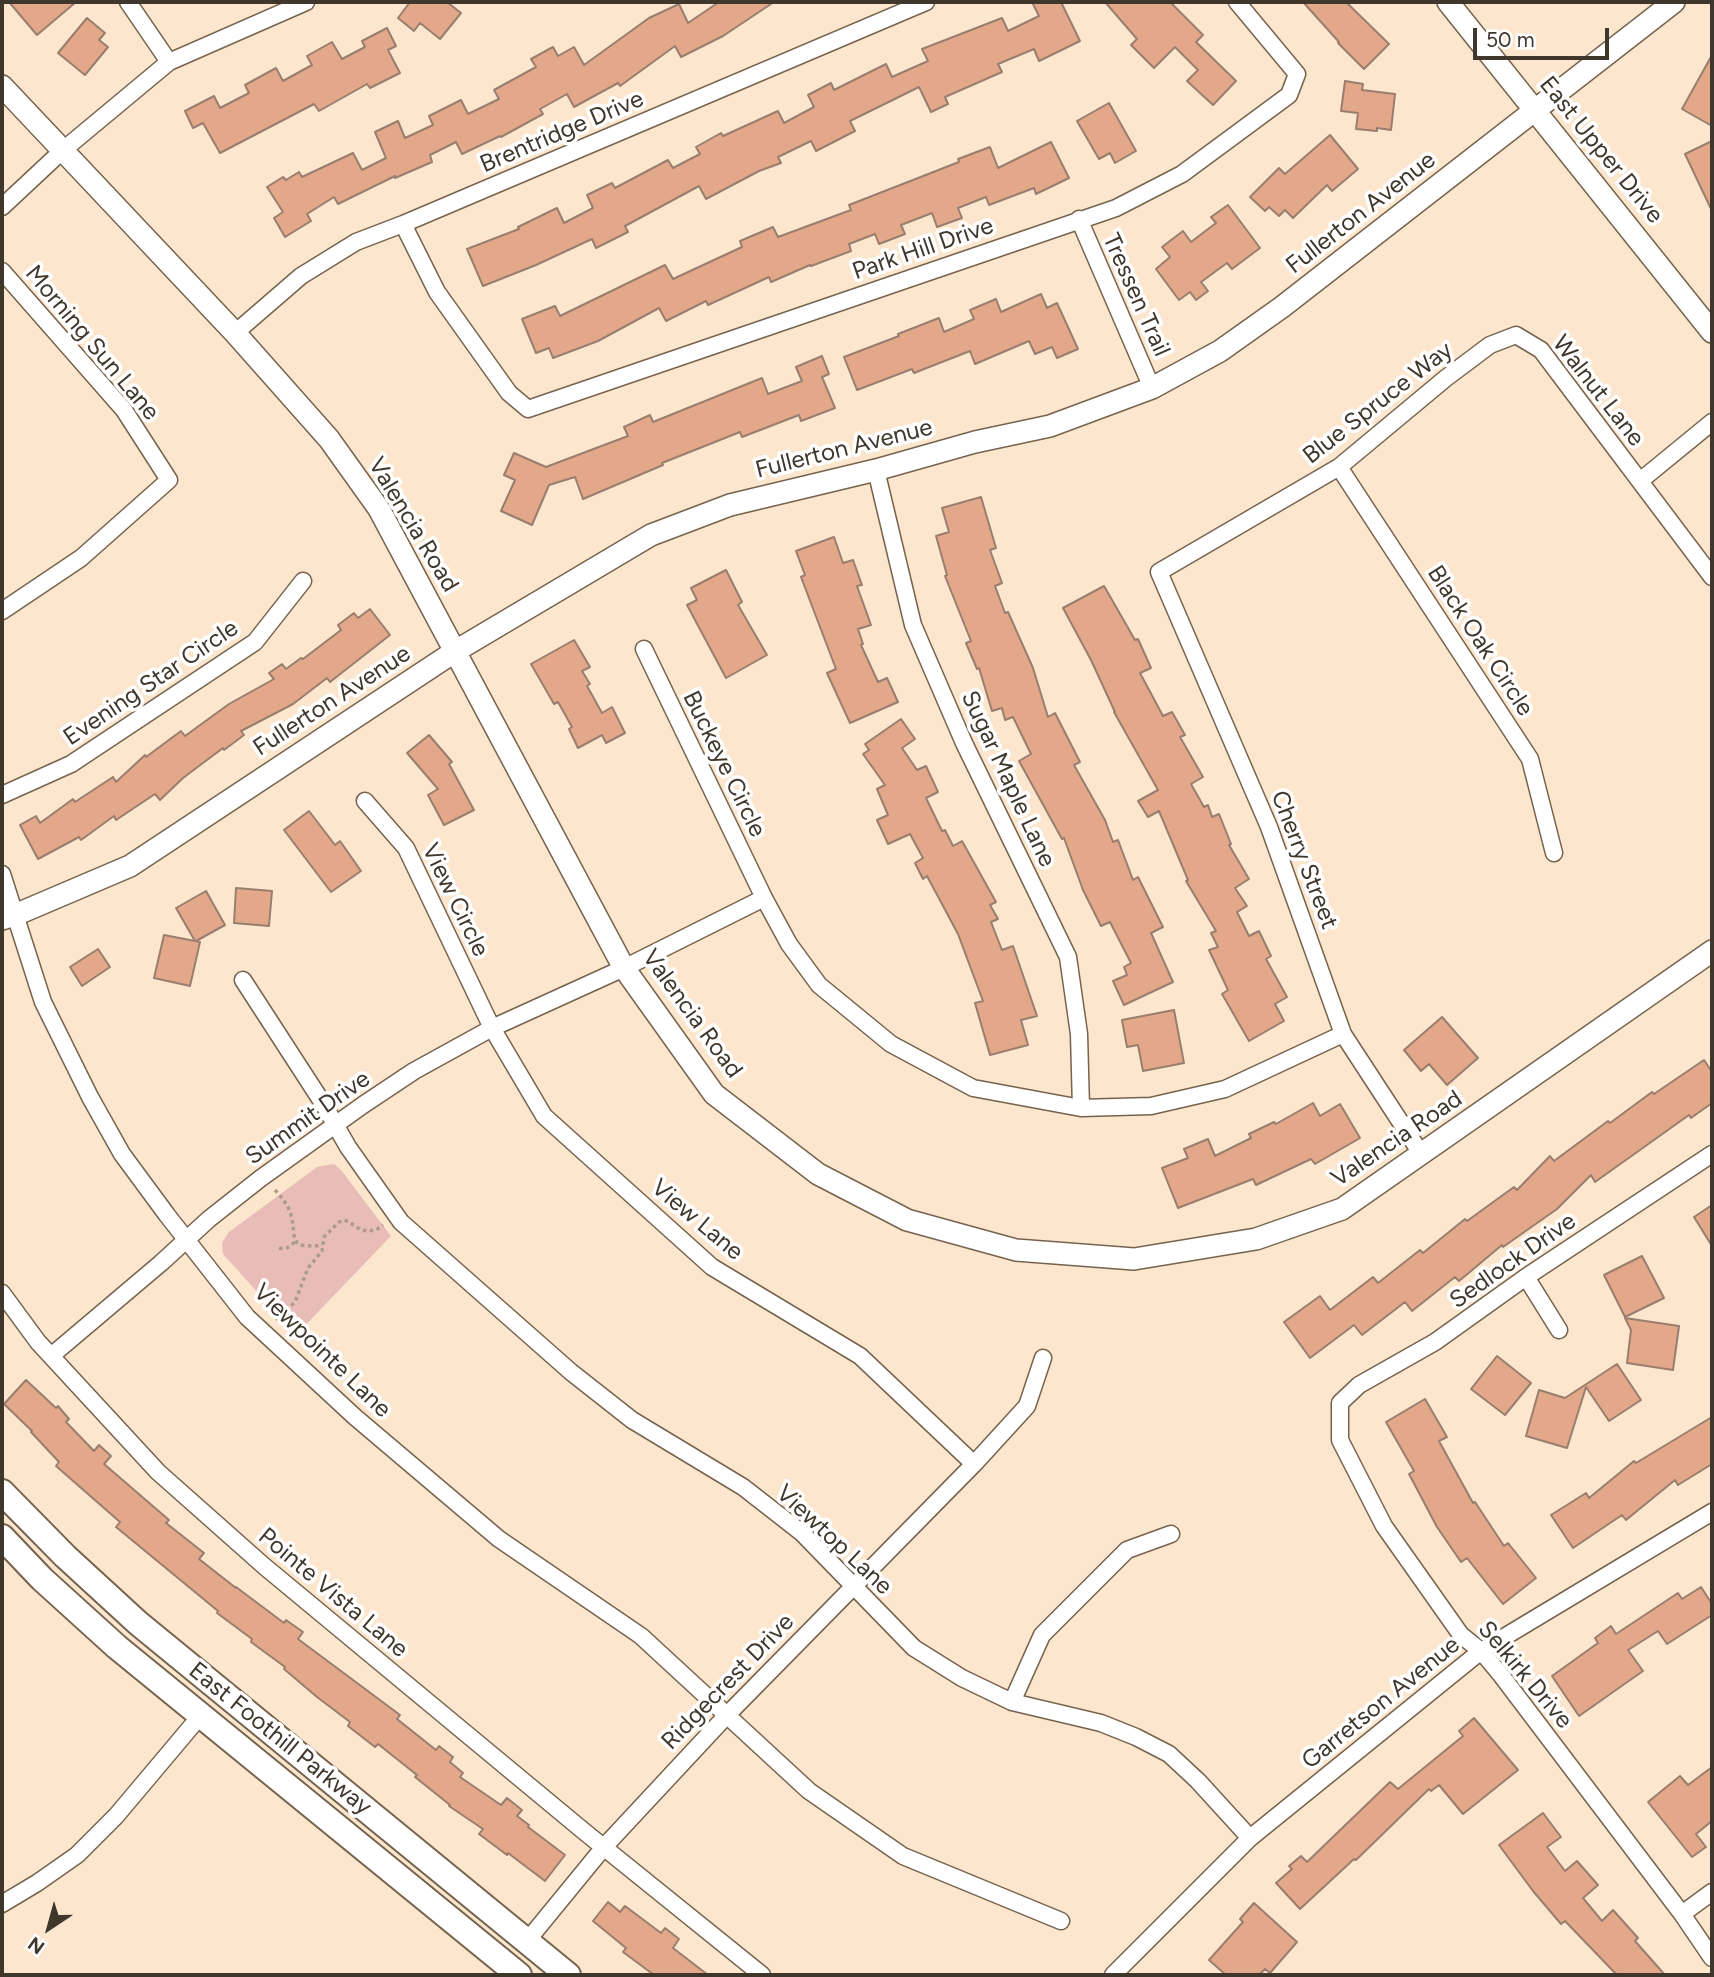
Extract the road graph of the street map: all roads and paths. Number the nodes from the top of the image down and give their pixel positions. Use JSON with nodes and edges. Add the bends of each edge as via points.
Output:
{"nodes":[{"id":1,"x":128,"y":2,"type":"edge"},
{"id":2,"x":306,"y":2,"type":"edge"},
{"id":3,"x":926,"y":2,"type":"edge"},
{"id":4,"x":1237,"y":2,"type":"edge"},
{"id":5,"x":1448,"y":2,"type":"edge"},
{"id":6,"x":1674,"y":2,"type":"edge"},
{"id":7,"x":169,"y":62,"type":"junction"},
{"id":8,"x":2,"y":86,"type":"edge"},
{"id":9,"x":1535,"y":110,"type":"junction"},
{"id":10,"x":62,"y":151,"type":"junction"},
{"id":11,"x":2,"y":207,"type":"edge"},
{"id":12,"x":1079,"y":219,"type":"junction"},
{"id":13,"x":403,"y":224,"type":"junction"},
{"id":14,"x":2,"y":271,"type":"edge"},
{"id":15,"x":1712,"y":332,"type":"edge"},
{"id":16,"x":234,"y":333,"type":"junction"},
{"id":17,"x":1516,"y":335,"type":"joint"},
{"id":18,"x":1152,"y":388,"type":"junction"},
{"id":19,"x":1712,"y":422,"type":"edge"},
{"id":20,"x":1339,"y":467,"type":"junction"},
{"id":21,"x":876,"y":471,"type":"junction"},
{"id":22,"x":1640,"y":481,"type":"junction"},
{"id":23,"x":1159,"y":572,"type":"joint"},
{"id":24,"x":1712,"y":577,"type":"edge"},
{"id":25,"x":303,"y":581,"type":"dead end"},
{"id":26,"x":2,"y":611,"type":"edge"},
{"id":27,"x":644,"y":649,"type":"dead end"},
{"id":28,"x":454,"y":652,"type":"junction"},
{"id":29,"x":2,"y":795,"type":"edge"},
{"id":30,"x":365,"y":801,"type":"dead end"},
{"id":31,"x":1555,"y":853,"type":"dead end"},
{"id":32,"x":2,"y":874,"type":"edge"},
{"id":33,"x":764,"y":898,"type":"junction"},
{"id":34,"x":8,"y":917,"type":"edge"},
{"id":35,"x":1712,"y":951,"type":"edge"},
{"id":36,"x":624,"y":968,"type":"junction"},
{"id":37,"x":243,"y":979,"type":"dead end"},
{"id":38,"x":492,"y":1028,"type":"junction"},
{"id":39,"x":1343,"y":1034,"type":"junction"},
{"id":40,"x":1081,"y":1108,"type":"junction"},
{"id":41,"x":336,"y":1125,"type":"junction"},
{"id":42,"x":1422,"y":1154,"type":"junction"},
{"id":43,"x":1712,"y":1154,"type":"edge"},
{"id":44,"x":275,"y":1191,"type":"dead end"},
{"id":45,"x":384,"y":1224,"type":"dead end"},
{"id":46,"x":186,"y":1239,"type":"junction"},
{"id":47,"x":296,"y":1240,"type":"junction"},
{"id":48,"x":322,"y":1245,"type":"junction"},
{"id":49,"x":279,"y":1248,"type":"dead end"},
{"id":50,"x":1526,"y":1277,"type":"junction"},
{"id":51,"x":2,"y":1293,"type":"edge"},
{"id":52,"x":276,"y":1320,"type":"dead end"},
{"id":53,"x":1559,"y":1330,"type":"dead end"},
{"id":54,"x":51,"y":1356,"type":"junction"},
{"id":55,"x":1043,"y":1358,"type":"dead end"},
{"id":56,"x":1340,"y":1403,"type":"joint"},
{"id":57,"x":974,"y":1464,"type":"junction"},
{"id":58,"x":2,"y":1492,"type":"edge"},
{"id":59,"x":1712,"y":1512,"type":"edge"},
{"id":60,"x":1171,"y":1534,"type":"dead end"},
{"id":61,"x":2,"y":1537,"type":"edge"},
{"id":62,"x":852,"y":1586,"type":"junction"},
{"id":63,"x":1481,"y":1651,"type":"junction"},
{"id":64,"x":1012,"y":1702,"type":"junction"},
{"id":65,"x":727,"y":1714,"type":"junction"},
{"id":66,"x":201,"y":1715,"type":"junction"},
{"id":67,"x":1250,"y":1838,"type":"junction"},
{"id":68,"x":604,"y":1847,"type":"junction"},
{"id":69,"x":1712,"y":1892,"type":"edge"},
{"id":70,"x":2,"y":1904,"type":"edge"},
{"id":71,"x":1682,"y":1914,"type":"junction"},
{"id":72,"x":1060,"y":1920,"type":"dead end"},
{"id":73,"x":527,"y":1941,"type":"junction"},
{"id":74,"x":1712,"y":1958,"type":"edge"},
{"id":75,"x":519,"y":1975,"type":"edge"},
{"id":76,"x":568,"y":1975,"type":"edge"},
{"id":77,"x":762,"y":1975,"type":"edge"},
{"id":78,"x":1113,"y":1975,"type":"edge"}],
"edges":[{"from":1,"to":7,"type":"street"},
{"from":2,"to":7,"type":"street"},
{"from":3,"to":13,"type":"street","name":"Brentridge Drive"},
{"from":4,"to":12,"type":"street","name":"Park Hill Drive","via":[[1297,74],[1289,95],[1182,174],[1116,208]]},
{"from":5,"to":9,"type":"street","name":"East Upper Drive"},
{"from":6,"to":9,"type":"street","name":"Fullerton Avenue"},
{"from":7,"to":10,"type":"street"},
{"from":8,"to":10,"type":"street","name":"Valencia Road"},
{"from":9,"to":15,"type":"street","name":"East Upper Drive"},
{"from":9,"to":18,"type":"street","name":"Fullerton Avenue","via":[[1282,307],[1220,351]]},
{"from":10,"to":11,"type":"street"},
{"from":10,"to":16,"type":"street","name":"Valencia Road"},
{"from":12,"to":13,"type":"street","name":"Park Hill Drive","via":[[528,409],[509,393],[437,292]]},
{"from":12,"to":18,"type":"street","name":"Tressen Trail"},
{"from":13,"to":16,"type":"street","name":"Brentridge Drive","via":[[356,242],[301,276]]},
{"from":14,"to":26,"type":"street","name":"Morning Sun Lane","via":[[124,410],[169,481],[81,558]]},
{"from":16,"to":28,"type":"street","name":"Valencia Road","via":[[329,439],[379,509]]},
{"from":17,"to":20,"type":"street","name":"Blue Spruce Way","via":[[1490,345],[1468,361]]},
{"from":17,"to":22,"type":"street","name":"Walnut Lane","via":[[1541,350]]},
{"from":18,"to":21,"type":"street","name":"Fullerton Avenue","via":[[1050,426]]},
{"from":19,"to":22,"type":"street"},
{"from":20,"to":23,"type":"street","name":"Blue Spruce Way"},
{"from":20,"to":31,"type":"street","name":"Black Oak Circle","via":[[1530,759]]},
{"from":21,"to":28,"type":"street","name":"Fullerton Avenue","via":[[730,505],[651,535]]},
{"from":21,"to":40,"type":"street","name":"Sugar Maple Lane","via":[[913,625],[964,743],[1068,957],[1079,1034]]},
{"from":22,"to":24,"type":"street","name":"Walnut Lane"},
{"from":23,"to":39,"type":"street","name":"Cherry Street","via":[[1269,827]]},
{"from":25,"to":29,"type":"street","name":"Evening Star Circle","via":[[256,642],[71,764]]},
{"from":27,"to":33,"type":"street","name":"Buckeye Circle"},
{"from":28,"to":34,"type":"street","name":"Fullerton Avenue","via":[[130,866]]},
{"from":28,"to":36,"type":"street","name":"Valencia Road"},
{"from":30,"to":38,"type":"street","name":"View Circle","via":[[406,848]]},
{"from":32,"to":34,"type":"street","name":"Viewpointe Lane"},
{"from":33,"to":36,"type":"street","name":"Summit Drive"},
{"from":33,"to":40,"type":"street","name":"Buckeye Circle","via":[[819,985],[891,1044],[973,1088]]},
{"from":34,"to":46,"type":"street","name":"Viewpointe Lane","via":[[90,1097],[122,1154]]},
{"from":35,"to":42,"type":"street","name":"Valencia Road"},
{"from":36,"to":38,"type":"street","name":"Summit Drive"},
{"from":36,"to":42,"type":"street","name":"Valencia Road","via":[[714,1094],[818,1174],[907,1220],[1016,1250],[1135,1259],[1256,1240],[1342,1209]]},
{"from":37,"to":41,"type":"street","name":"Viewtop Lane"},
{"from":38,"to":41,"type":"street","name":"Summit Drive","via":[[414,1071]]},
{"from":38,"to":57,"type":"street","name":"View Lane","via":[[544,1116],[712,1266],[860,1356]]},
{"from":39,"to":40,"type":"street","name":"Buckeye Circle","via":[[1225,1089],[1151,1106]]},
{"from":39,"to":42,"type":"street","name":"Cherry Street"},
{"from":41,"to":46,"type":"street","name":"Summit Drive"},
{"from":41,"to":62,"type":"street","name":"Viewtop Lane","via":[[401,1222],[571,1372],[632,1420],[743,1487],[802,1533]]},
{"from":43,"to":50,"type":"street","name":"Sedlock Drive"},
{"from":44,"to":47,"type":"path","via":[[291,1213]]},
{"from":45,"to":48,"type":"path","via":[[368,1231],[344,1220],[324,1237]]},
{"from":46,"to":54,"type":"street","name":"Summit Drive"},
{"from":46,"to":65,"type":"street","name":"Viewpointe Lane","via":[[247,1317],[355,1417],[499,1539],[641,1636]]},
{"from":47,"to":48,"type":"path"},
{"from":47,"to":49,"type":"path"},
{"from":48,"to":52,"type":"path","via":[[295,1302]]},
{"from":50,"to":53,"type":"street"},
{"from":50,"to":56,"type":"street","name":"Sedlock Drive","via":[[1435,1342],[1359,1385]]},
{"from":51,"to":54,"type":"street","name":"Pointe Vista Lane"},
{"from":54,"to":68,"type":"street","name":"Pointe Vista Lane","via":[[158,1472],[275,1575]]},
{"from":55,"to":57,"type":"street","name":"Ridgecrest Drive","via":[[1027,1406]]},
{"from":56,"to":63,"type":"street","name":"Selkirk Drive","via":[[1340,1440],[1384,1526],[1461,1635]]},
{"from":57,"to":62,"type":"street","name":"Ridgecrest Drive"},
{"from":58,"to":73,"type":"main road","name":"East Foothill Parkway","via":[[138,1623]]},
{"from":59,"to":63,"type":"street","name":"Garretson Avenue"},
{"from":60,"to":64,"type":"street","via":[[1127,1550],[1042,1635]]},
{"from":61,"to":66,"type":"main road","name":"East Foothill Parkway","via":[[117,1647]]},
{"from":62,"to":64,"type":"street","name":"Viewtop Lane","via":[[914,1648]]},
{"from":62,"to":65,"type":"street","name":"Ridgecrest Drive"},
{"from":63,"to":67,"type":"street","name":"Garretson Avenue"},
{"from":63,"to":71,"type":"street","name":"Selkirk Drive"},
{"from":64,"to":67,"type":"street","name":"Viewtop Lane","via":[[1101,1723],[1170,1754]]},
{"from":65,"to":68,"type":"street","name":"Ridgecrest Drive"},
{"from":65,"to":72,"type":"street","name":"Viewpointe Lane","via":[[809,1791],[903,1856]]},
{"from":66,"to":70,"type":"street","via":[[77,1855]]},
{"from":66,"to":75,"type":"main road","name":"East Foothill Parkway"},
{"from":67,"to":78,"type":"street","name":"Garretson Avenue"},
{"from":68,"to":73,"type":"street","name":"Ridgecrest Drive"},
{"from":68,"to":77,"type":"street","name":"Pointe Vista Lane"},
{"from":69,"to":71,"type":"street"},
{"from":71,"to":74,"type":"street","name":"Selkirk Drive"},
{"from":73,"to":76,"type":"main road","name":"East Foothill Parkway"}]}
